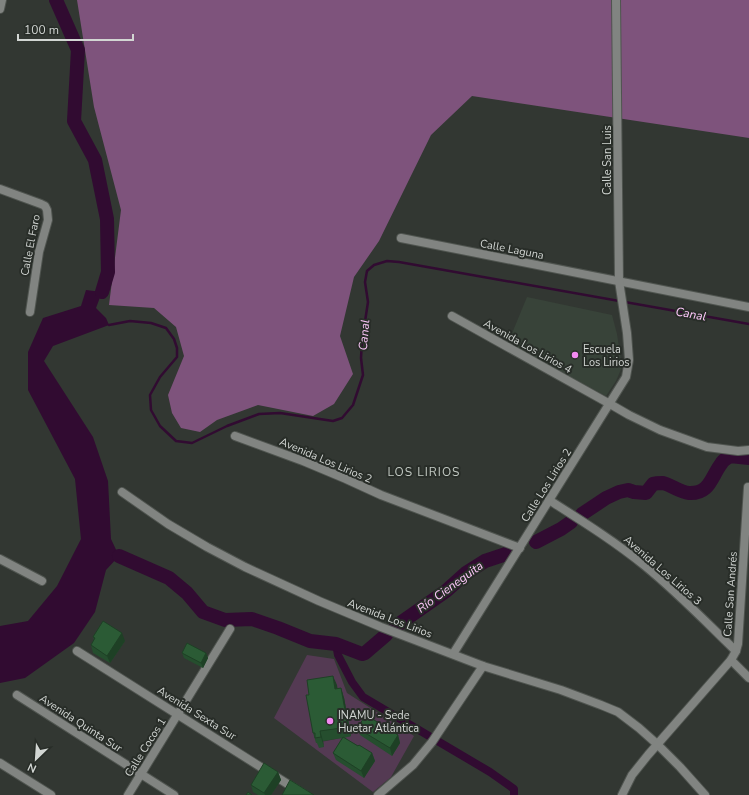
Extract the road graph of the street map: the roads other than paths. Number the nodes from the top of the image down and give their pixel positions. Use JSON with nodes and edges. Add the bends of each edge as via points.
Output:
{"nodes":[{"id":1,"x":2,"y":0,"type":"edge"},
{"id":2,"x":616,"y":0,"type":"edge"},
{"id":3,"x":0,"y":8,"type":"edge"},
{"id":4,"x":0,"y":189,"type":"edge"},
{"id":5,"x":401,"y":238,"type":"dead end"},
{"id":6,"x":619,"y":281,"type":"junction"},
{"id":7,"x":749,"y":307,"type":"edge"},
{"id":8,"x":30,"y":312,"type":"dead end"},
{"id":9,"x":452,"y":316,"type":"dead end"},
{"id":10,"x":625,"y":320,"type":"joint"},
{"id":11,"x":610,"y":404,"type":"junction"},
{"id":12,"x":235,"y":436,"type":"dead end"},
{"id":13,"x":749,"y":450,"type":"edge"},
{"id":14,"x":748,"y":487,"type":"edge"},
{"id":15,"x":122,"y":492,"type":"dead end"},
{"id":16,"x":549,"y":500,"type":"junction"},
{"id":17,"x":520,"y":548,"type":"junction"},
{"id":18,"x":0,"y":559,"type":"edge"},
{"id":19,"x":42,"y":581,"type":"dead end"},
{"id":20,"x":230,"y":629,"type":"dead end"},
{"id":21,"x":736,"y":650,"type":"junction"},
{"id":22,"x":77,"y":651,"type":"dead end"},
{"id":23,"x":453,"y":654,"type":"junction"},
{"id":24,"x":731,"y":660,"type":"junction"},
{"id":25,"x":483,"y":666,"type":"junction"},
{"id":26,"x":749,"y":678,"type":"edge"},
{"id":27,"x":17,"y":695,"type":"dead end"},
{"id":28,"x":178,"y":714,"type":"junction"},
{"id":29,"x":657,"y":744,"type":"junction"},
{"id":30,"x":0,"y":763,"type":"edge"},
{"id":31,"x":141,"y":775,"type":"junction"},
{"id":32,"x":51,"y":795,"type":"edge"},
{"id":33,"x":128,"y":795,"type":"edge"},
{"id":34,"x":174,"y":795,"type":"edge"},
{"id":35,"x":306,"y":795,"type":"edge"},
{"id":36,"x":378,"y":795,"type":"edge"},
{"id":37,"x":622,"y":795,"type":"edge"},
{"id":38,"x":705,"y":795,"type":"edge"}],
"edges":[{"from":1,"to":3,"type":"street"},
{"from":2,"to":6,"type":"street","name":"Calle San Luis"},
{"from":4,"to":8,"type":"street","name":"Calle El Faro","via":[[41,204],[48,210]]},
{"from":5,"to":6,"type":"street","name":"Calle Laguna"},
{"from":6,"to":7,"type":"street","name":"Calle Laguna"},
{"from":6,"to":10,"type":"street","name":"Calle San Luis"},
{"from":9,"to":11,"type":"street","name":"Avenida Los Lirios 4"},
{"from":10,"to":11,"type":"street","name":"Calle Los Lirios 2","via":[[630,360],[626,377]]},
{"from":11,"to":13,"type":"street","name":"Avenida Los Lirios 4","via":[[660,430],[707,447]]},
{"from":11,"to":16,"type":"street","name":"Calle Los Lirios 2"},
{"from":12,"to":17,"type":"street","name":"Avenida Los Lirios 2","via":[[303,461],[381,496]]},
{"from":14,"to":21,"type":"street","name":"Calle San Andrés"},
{"from":15,"to":23,"type":"street","name":"Avenida Los Lirios","via":[[168,524],[245,567],[353,616]]},
{"from":16,"to":17,"type":"street","name":"Calle Los Lirios 2"},
{"from":16,"to":21,"type":"street","name":"Avenida Los Lirios 3","via":[[646,566]]},
{"from":17,"to":23,"type":"street","name":"Calle Los Lirios 2"},
{"from":18,"to":19,"type":"street"},
{"from":20,"to":28,"type":"street","name":"Calle Cocos 1"},
{"from":21,"to":24,"type":"street","name":"Calle San Andrés"},
{"from":22,"to":28,"type":"street","name":"Avenida Sexta Sur"},
{"from":23,"to":25,"type":"street","name":"Avenida Los Lirios"},
{"from":24,"to":26,"type":"street"},
{"from":24,"to":29,"type":"street","name":"Calle San Andrés"},
{"from":25,"to":29,"type":"street","name":"Avenida Los Lirios","via":[[561,690],[618,712]]},
{"from":25,"to":36,"type":"street","via":[[432,742],[412,765]]},
{"from":27,"to":31,"type":"street","name":"Avenida Quinta Sur"},
{"from":28,"to":31,"type":"street","name":"Calle Cocos 1"},
{"from":28,"to":35,"type":"street","name":"Avenida Sexta Sur"},
{"from":29,"to":37,"type":"street","name":"Calle San Andrés","via":[[632,775]]},
{"from":29,"to":38,"type":"street","name":"Avenida Los Lirios"},
{"from":30,"to":32,"type":"street"},
{"from":31,"to":33,"type":"street","name":"Calle Cocos 1"},
{"from":31,"to":34,"type":"street","name":"Avenida Quinta Sur"}]}
